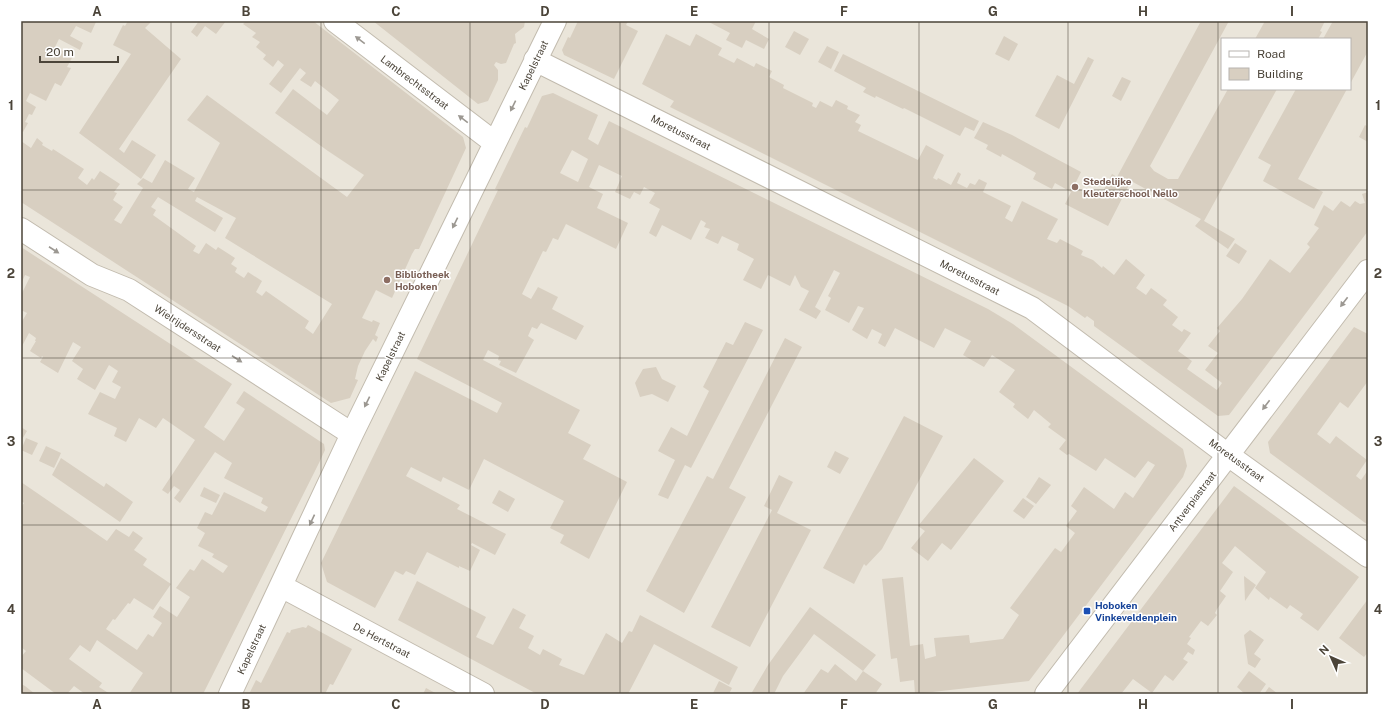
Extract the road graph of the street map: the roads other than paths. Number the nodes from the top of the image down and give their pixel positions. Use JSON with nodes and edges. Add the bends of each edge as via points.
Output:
{"nodes":[{"id":1,"x":335,"y":21,"type":"edge"},
{"id":2,"x":555,"y":21,"type":"edge"},
{"id":3,"x":536,"y":60,"type":"junction"},
{"id":4,"x":494,"y":143,"type":"junction"},
{"id":5,"x":21,"y":229,"type":"edge"},
{"id":6,"x":1368,"y":271,"type":"edge"},
{"id":7,"x":352,"y":434,"type":"junction"},
{"id":8,"x":1228,"y":455,"type":"junction"},
{"id":9,"x":1368,"y":556,"type":"edge"},
{"id":10,"x":282,"y":586,"type":"junction"},
{"id":11,"x":230,"y":694,"type":"edge"},
{"id":12,"x":483,"y":694,"type":"edge"},
{"id":13,"x":1046,"y":694,"type":"edge"}],
"edges":[{"from":4,"to":1,"type":"street","name":"Lambrechtsstraat","one_way":true},
{"from":2,"to":3,"type":"street","name":"Kapelstraat"},
{"from":3,"to":4,"type":"street","name":"Kapelstraat","one_way":true},
{"from":3,"to":8,"type":"street","name":"Moretusstraat","via":[[1032,308]]},
{"from":4,"to":7,"type":"street","name":"Kapelstraat","one_way":true},
{"from":5,"to":7,"type":"street","name":"Wielrijdersstraat","one_way":true,"via":[[92,275],[129,290]]},
{"from":6,"to":8,"type":"street","name":"Antverpiastraat","one_way":true},
{"from":7,"to":10,"type":"street","name":"Kapelstraat","one_way":true},
{"from":8,"to":9,"type":"street","name":"Moretusstraat"},
{"from":8,"to":13,"type":"street","name":"Antverpiastraat"},
{"from":10,"to":11,"type":"street","name":"Kapelstraat"},
{"from":10,"to":12,"type":"street","name":"De Hertstraat"}]}
